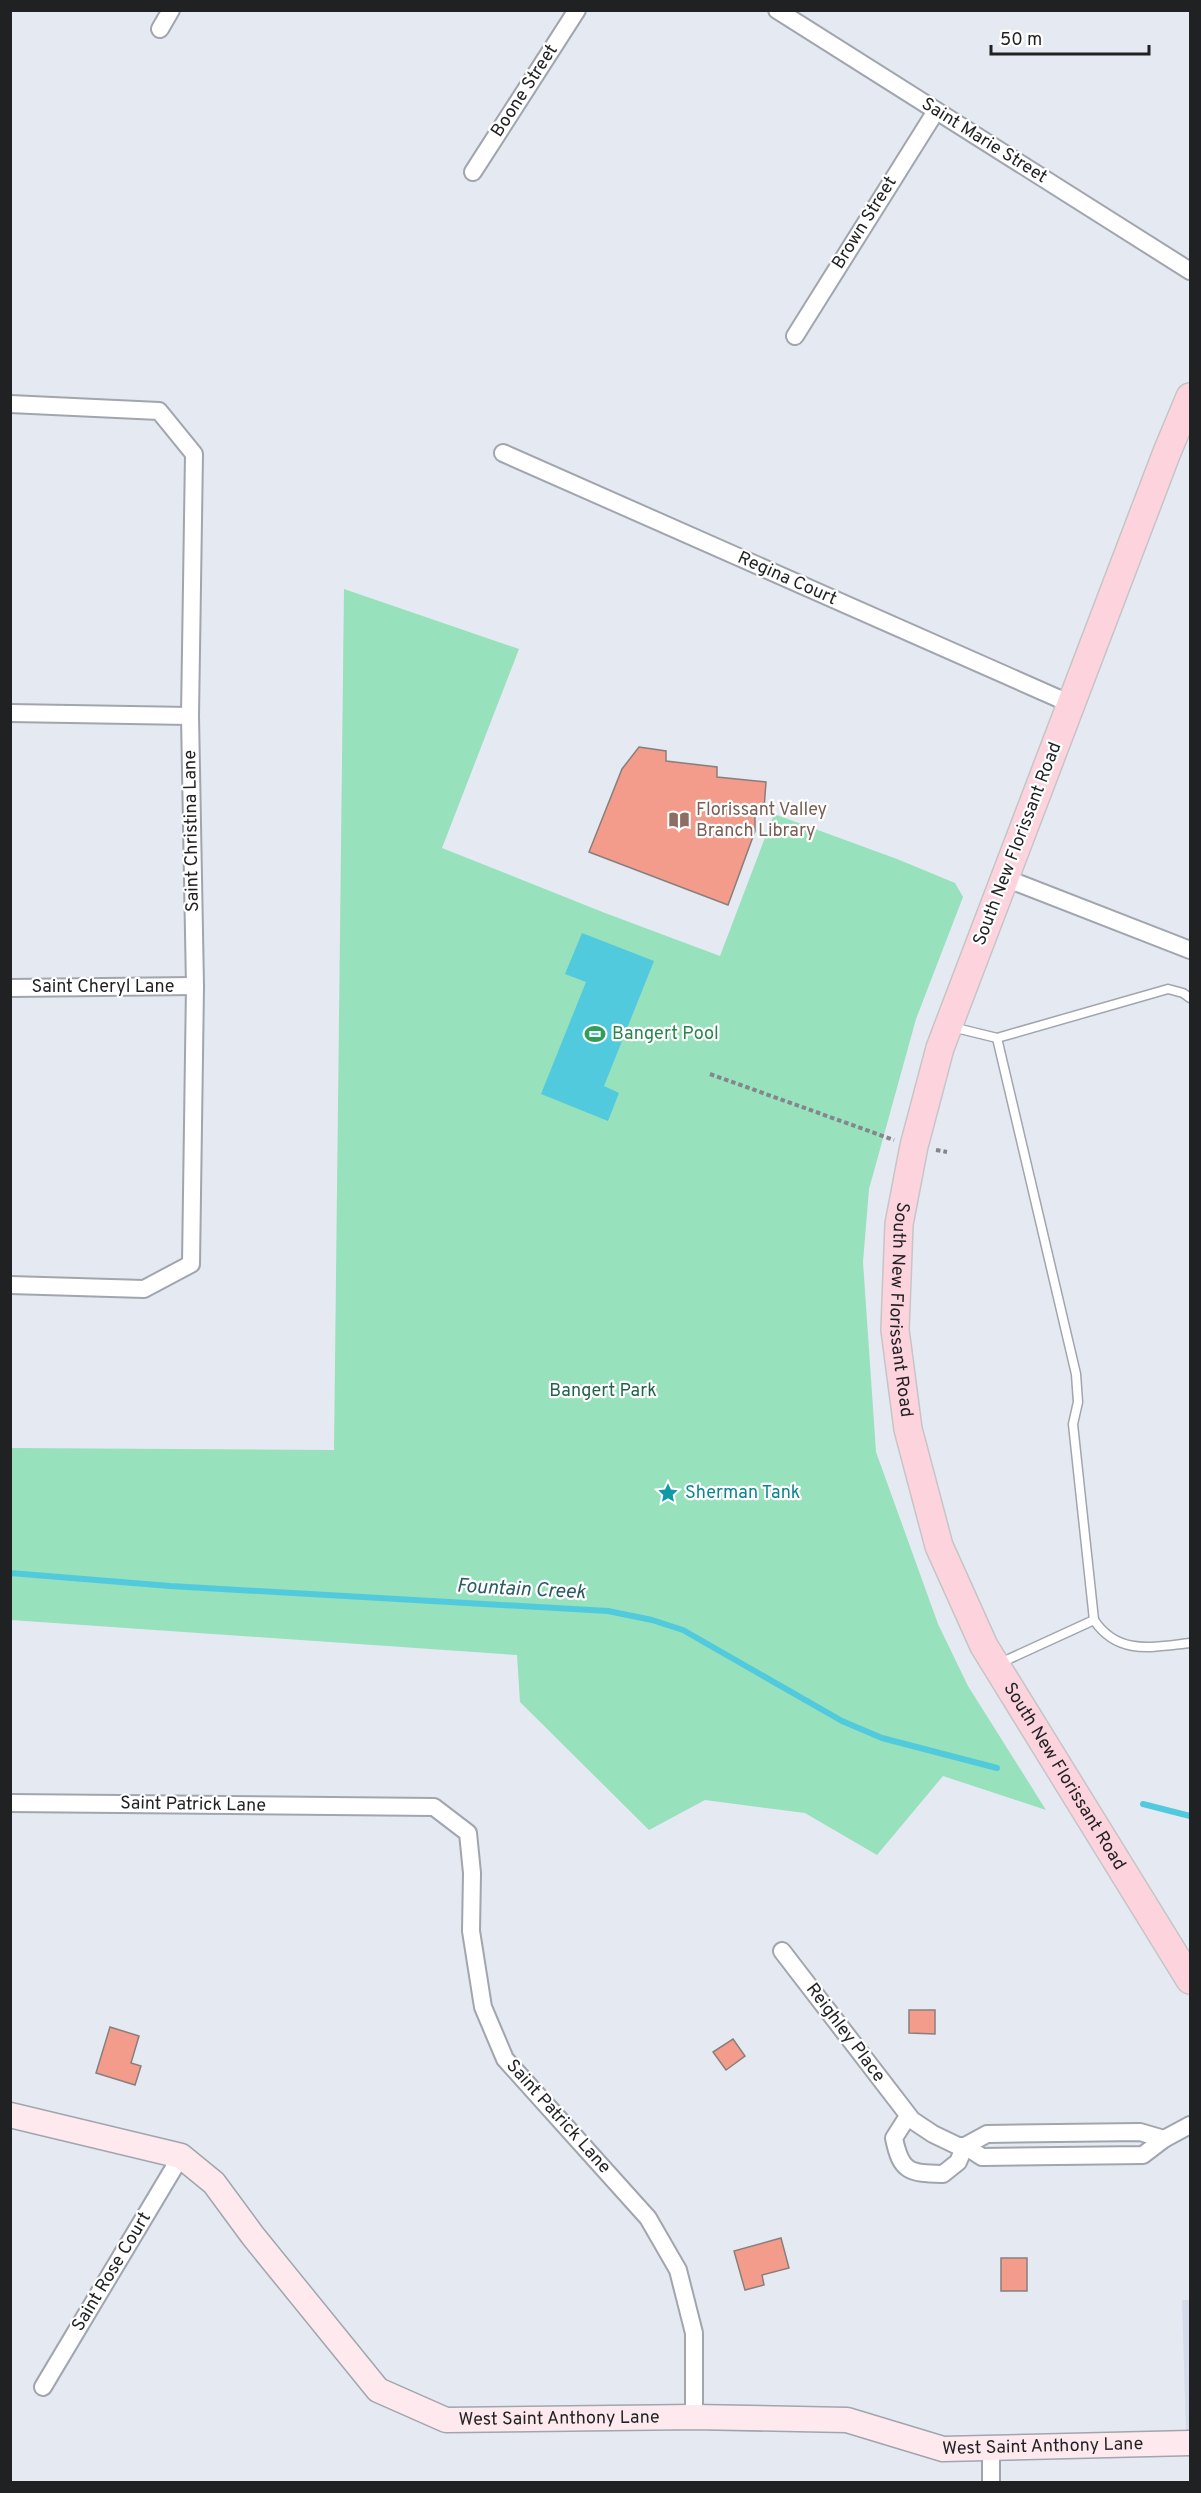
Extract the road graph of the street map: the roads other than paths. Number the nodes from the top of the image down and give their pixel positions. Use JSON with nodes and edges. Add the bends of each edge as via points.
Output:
{"nodes":[{"id":1,"x":171,"y":10,"type":"edge"},
{"id":2,"x":577,"y":10,"type":"edge"},
{"id":3,"x":777,"y":10,"type":"edge"},
{"id":4,"x":160,"y":29,"type":"dead end"},
{"id":5,"x":936,"y":111,"type":"junction"},
{"id":6,"x":473,"y":172,"type":"dead end"},
{"id":7,"x":1191,"y":271,"type":"edge"},
{"id":8,"x":795,"y":336,"type":"dead end"},
{"id":9,"x":1191,"y":397,"type":"edge"},
{"id":10,"x":10,"y":404,"type":"edge"},
{"id":11,"x":504,"y":453,"type":"dead end"},
{"id":12,"x":1071,"y":704,"type":"junction"},
{"id":13,"x":10,"y":713,"type":"edge"},
{"id":14,"x":190,"y":716,"type":"junction"},
{"id":15,"x":1005,"y":878,"type":"junction"},
{"id":16,"x":1191,"y":950,"type":"edge"},
{"id":17,"x":195,"y":986,"type":"junction"},
{"id":18,"x":10,"y":988,"type":"edge"},
{"id":19,"x":1191,"y":998,"type":"edge"},
{"id":20,"x":948,"y":1026,"type":"junction"},
{"id":21,"x":997,"y":1038,"type":"junction"},
{"id":22,"x":10,"y":1285,"type":"edge"},
{"id":23,"x":1094,"y":1620,"type":"junction"},
{"id":24,"x":1191,"y":1643,"type":"edge"},
{"id":25,"x":996,"y":1665,"type":"junction"},
{"id":26,"x":10,"y":1803,"type":"edge"},
{"id":27,"x":782,"y":1951,"type":"dead end"},
{"id":28,"x":1191,"y":1980,"type":"edge"},
{"id":29,"x":10,"y":2115,"type":"edge"},
{"id":30,"x":908,"y":2116,"type":"junction"},
{"id":31,"x":1191,"y":2125,"type":"edge"},
{"id":32,"x":1065,"y":2133,"type":"junction"},
{"id":33,"x":1164,"y":2139,"type":"junction"},
{"id":34,"x":965,"y":2146,"type":"junction"},
{"id":35,"x":1067,"y":2156,"type":"junction"},
{"id":36,"x":181,"y":2157,"type":"junction"},
{"id":37,"x":44,"y":2387,"type":"dead end"},
{"id":38,"x":694,"y":2417,"type":"junction"},
{"id":39,"x":1191,"y":2443,"type":"edge"},
{"id":40,"x":992,"y":2448,"type":"junction"},
{"id":41,"x":990,"y":2482,"type":"edge"}],
"edges":[{"from":1,"to":4,"type":"street"},
{"from":2,"to":6,"type":"street","name":"Boone Street"},
{"from":3,"to":5,"type":"street","name":"Saint Marie Street"},
{"from":5,"to":7,"type":"street","name":"Saint Marie Street"},
{"from":5,"to":8,"type":"street","name":"Brown Street"},
{"from":9,"to":12,"type":"main road","name":"South New Florissant Road"},
{"from":10,"to":14,"type":"street","name":"Saint Christina Lane","via":[[159,411],[194,454]]},
{"from":11,"to":12,"type":"street","name":"Regina Court"},
{"from":12,"to":15,"type":"main road","name":"South New Florissant Road"},
{"from":13,"to":14,"type":"street"},
{"from":14,"to":17,"type":"street","name":"Saint Christina Lane"},
{"from":15,"to":16,"type":"street"},
{"from":15,"to":20,"type":"main road","name":"South New Florissant Road"},
{"from":17,"to":18,"type":"street","name":"Saint Cheryl Lane"},
{"from":17,"to":22,"type":"street","name":"Saint Christina Lane","via":[[191,1264],[144,1288]]},
{"from":19,"to":21,"type":"lane","via":[[1168,989]]},
{"from":20,"to":21,"type":"lane"},
{"from":20,"to":25,"type":"main road","name":"South New Florissant Road","via":[[914,1146],[899,1224],[895,1330],[908,1429],[939,1546]]},
{"from":21,"to":23,"type":"lane","via":[[1076,1374],[1078,1402],[1073,1424]]},
{"from":23,"to":24,"type":"lane","via":[[1103,1634],[1138,1648]]},
{"from":23,"to":25,"type":"lane"},
{"from":25,"to":28,"type":"main road","name":"South New Florissant Road"},
{"from":26,"to":38,"type":"street","name":"Saint Patrick Lane","via":[[434,1807],[468,1833],[471,1931],[483,2007],[505,2059],[648,2218],[678,2270],[694,2333]]},
{"from":27,"to":30,"type":"street","name":"Reighley Place"},
{"from":29,"to":36,"type":"street","name":"West Saint Anthony Lane"},
{"from":30,"to":34,"type":"street","name":"Reighley Place","via":[[933,2134]]},
{"from":30,"to":34,"type":"street","via":[[894,2138],[898,2158],[916,2173],[943,2174],[958,2162]]},
{"from":31,"to":33,"type":"street","name":"Reighley Place"},
{"from":32,"to":33,"type":"street","via":[[1140,2132]]},
{"from":32,"to":34,"type":"street","via":[[987,2134]]},
{"from":32,"to":35,"type":"lane"},
{"from":33,"to":35,"type":"street","name":"Reighley Place","via":[[1143,2155]]},
{"from":34,"to":35,"type":"street","name":"Reighley Place","via":[[982,2157]]},
{"from":36,"to":37,"type":"street","name":"Saint Rose Court"},
{"from":36,"to":38,"type":"street","name":"West Saint Anthony Lane","via":[[214,2183],[378,2390],[446,2420]]},
{"from":38,"to":40,"type":"street","name":"West Saint Anthony Lane","via":[[847,2420],[943,2449]]},
{"from":39,"to":40,"type":"street","name":"West Saint Anthony Lane"},
{"from":40,"to":41,"type":"street"}]}
